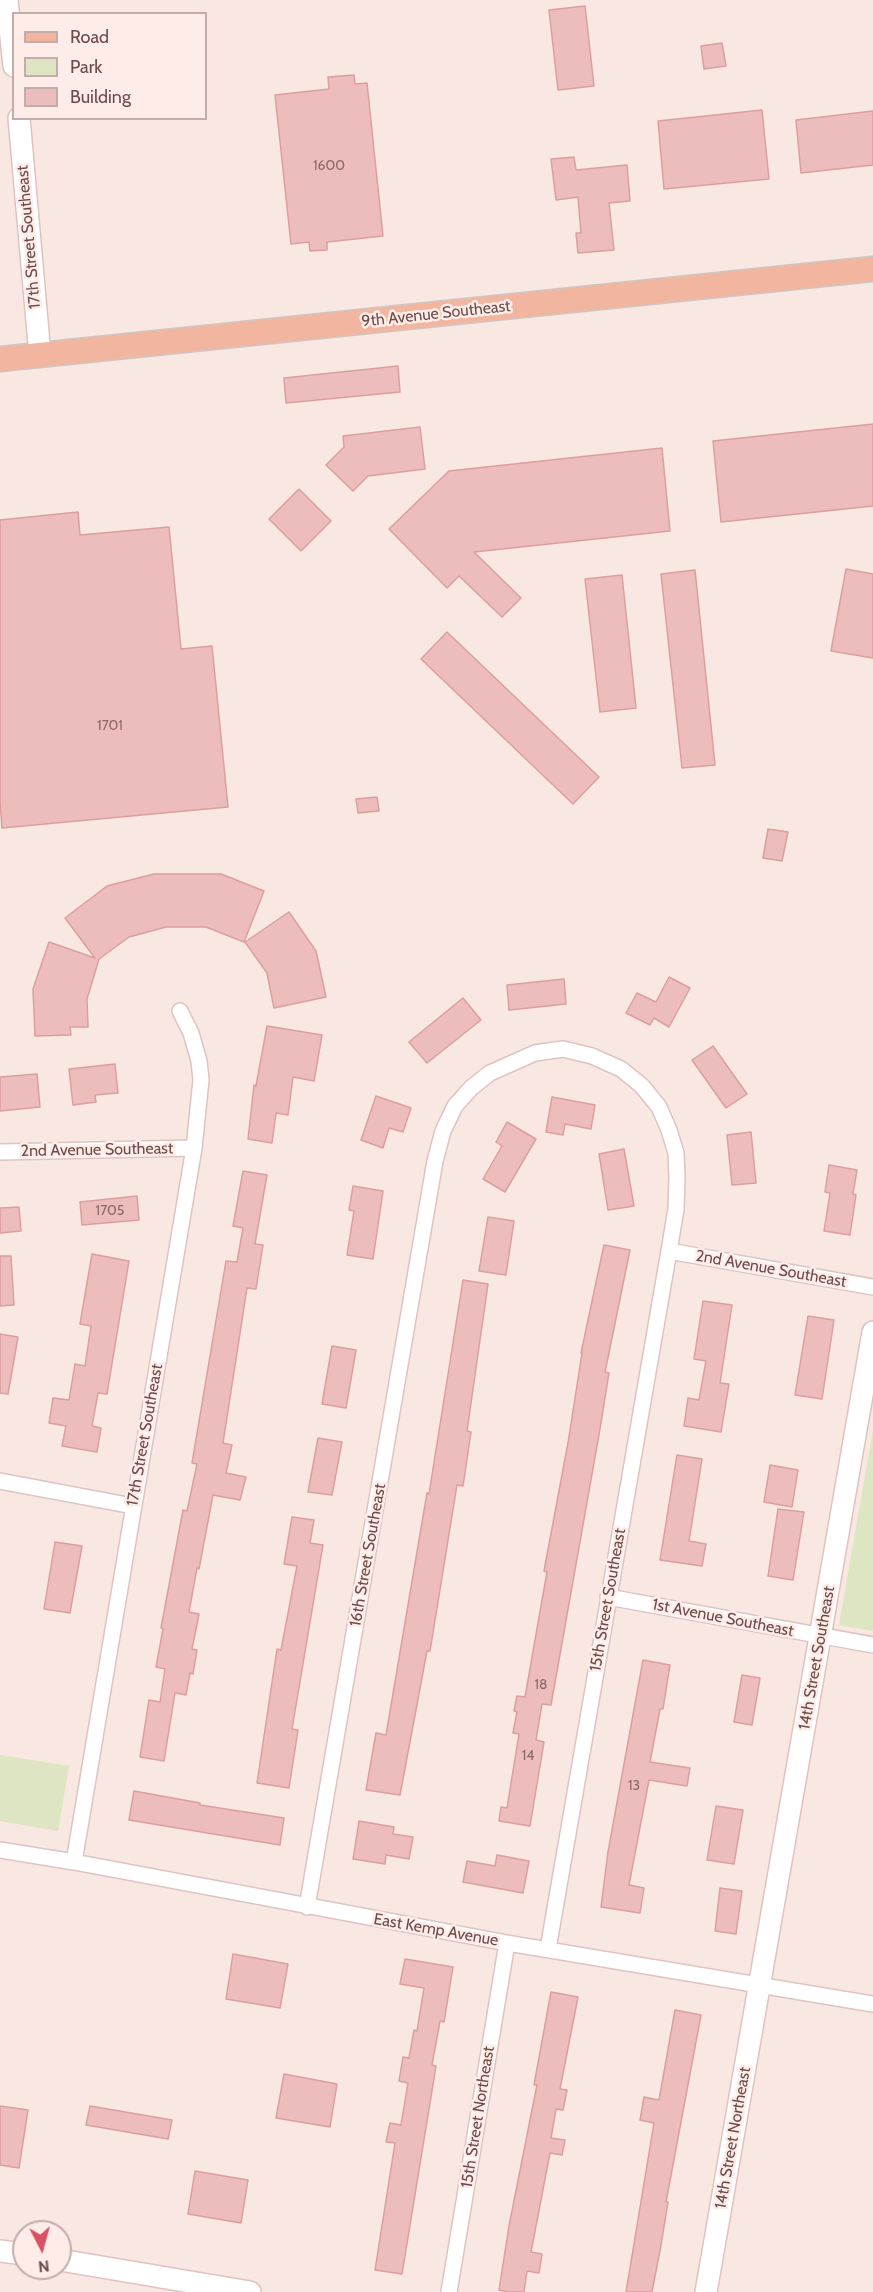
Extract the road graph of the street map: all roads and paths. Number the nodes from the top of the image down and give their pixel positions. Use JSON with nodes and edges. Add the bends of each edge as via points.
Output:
{"nodes":[{"id":1,"x":7,"y":0,"type":"edge"},
{"id":2,"x":12,"y":47,"type":"edge"},
{"id":3,"x":19,"y":120,"type":"edge"},
{"id":4,"x":873,"y":269,"type":"edge"},
{"id":5,"x":40,"y":355,"type":"junction"},
{"id":6,"x":0,"y":359,"type":"edge"},
{"id":7,"x":180,"y":1011,"type":"dead end"},
{"id":8,"x":592,"y":1056,"type":"joint"},
{"id":9,"x":194,"y":1148,"type":"junction"},
{"id":10,"x":0,"y":1152,"type":"edge"},
{"id":11,"x":669,"y":1251,"type":"junction"},
{"id":12,"x":873,"y":1287,"type":"edge"},
{"id":13,"x":873,"y":1332,"type":"edge"},
{"id":14,"x":0,"y":1481,"type":"edge"},
{"id":15,"x":133,"y":1506,"type":"junction"},
{"id":16,"x":608,"y":1597,"type":"junction"},
{"id":17,"x":821,"y":1636,"type":"junction"},
{"id":18,"x":873,"y":1645,"type":"edge"},
{"id":19,"x":0,"y":1850,"type":"edge"},
{"id":20,"x":74,"y":1862,"type":"junction"},
{"id":21,"x":307,"y":1906,"type":"junction"},
{"id":22,"x":507,"y":1943,"type":"junction"},
{"id":23,"x":548,"y":1949,"type":"junction"},
{"id":24,"x":761,"y":1984,"type":"junction"},
{"id":25,"x":873,"y":2004,"type":"edge"},
{"id":26,"x":72,"y":2262,"type":"edge"},
{"id":27,"x":250,"y":2292,"type":"edge"},
{"id":28,"x":448,"y":2292,"type":"edge"},
{"id":29,"x":706,"y":2292,"type":"edge"}],
"edges":[{"from":1,"to":2,"type":"street"},
{"from":3,"to":5,"type":"street","name":"17th Street Southeast"},
{"from":4,"to":5,"type":"main road","name":"9th Avenue Southeast"},
{"from":5,"to":6,"type":"main road","name":"9th Avenue Southeast"},
{"from":7,"to":9,"type":"street","name":"17th Street Southeast","via":[[200,1061]]},
{"from":8,"to":11,"type":"street","name":"15th Street Southeast","via":[[621,1069],[642,1086],[659,1107],[669,1130],[676,1153],[677,1178]]},
{"from":8,"to":21,"type":"street","name":"16th Street Southeast","via":[[564,1049],[535,1053],[490,1073],[455,1106],[443,1131]]},
{"from":9,"to":10,"type":"street","name":"2nd Avenue Southeast"},
{"from":9,"to":15,"type":"street","name":"17th Street Southeast"},
{"from":11,"to":12,"type":"street","name":"2nd Avenue Southeast"},
{"from":11,"to":16,"type":"street","name":"15th Street Southeast"},
{"from":13,"to":17,"type":"street","name":"14th Street Southeast"},
{"from":14,"to":15,"type":"street"},
{"from":15,"to":20,"type":"street","name":"17th Street Southeast"},
{"from":16,"to":17,"type":"street","name":"1st Avenue Southeast"},
{"from":16,"to":23,"type":"street","name":"15th Street Southeast"},
{"from":17,"to":18,"type":"street","name":"1st Avenue Southeast"},
{"from":17,"to":24,"type":"street","name":"14th Street Southeast"},
{"from":19,"to":20,"type":"street","name":"East Kemp Avenue"},
{"from":20,"to":21,"type":"street","name":"East Kemp Avenue"},
{"from":21,"to":22,"type":"street","name":"East Kemp Avenue"},
{"from":22,"to":23,"type":"street","name":"East Kemp Avenue"},
{"from":22,"to":28,"type":"street","name":"15th Street Northeast"},
{"from":23,"to":24,"type":"street","name":"East Kemp Avenue"},
{"from":24,"to":25,"type":"street","name":"East Kemp Avenue"},
{"from":24,"to":29,"type":"street","name":"14th Street Northeast"},
{"from":26,"to":27,"type":"street"}]}
